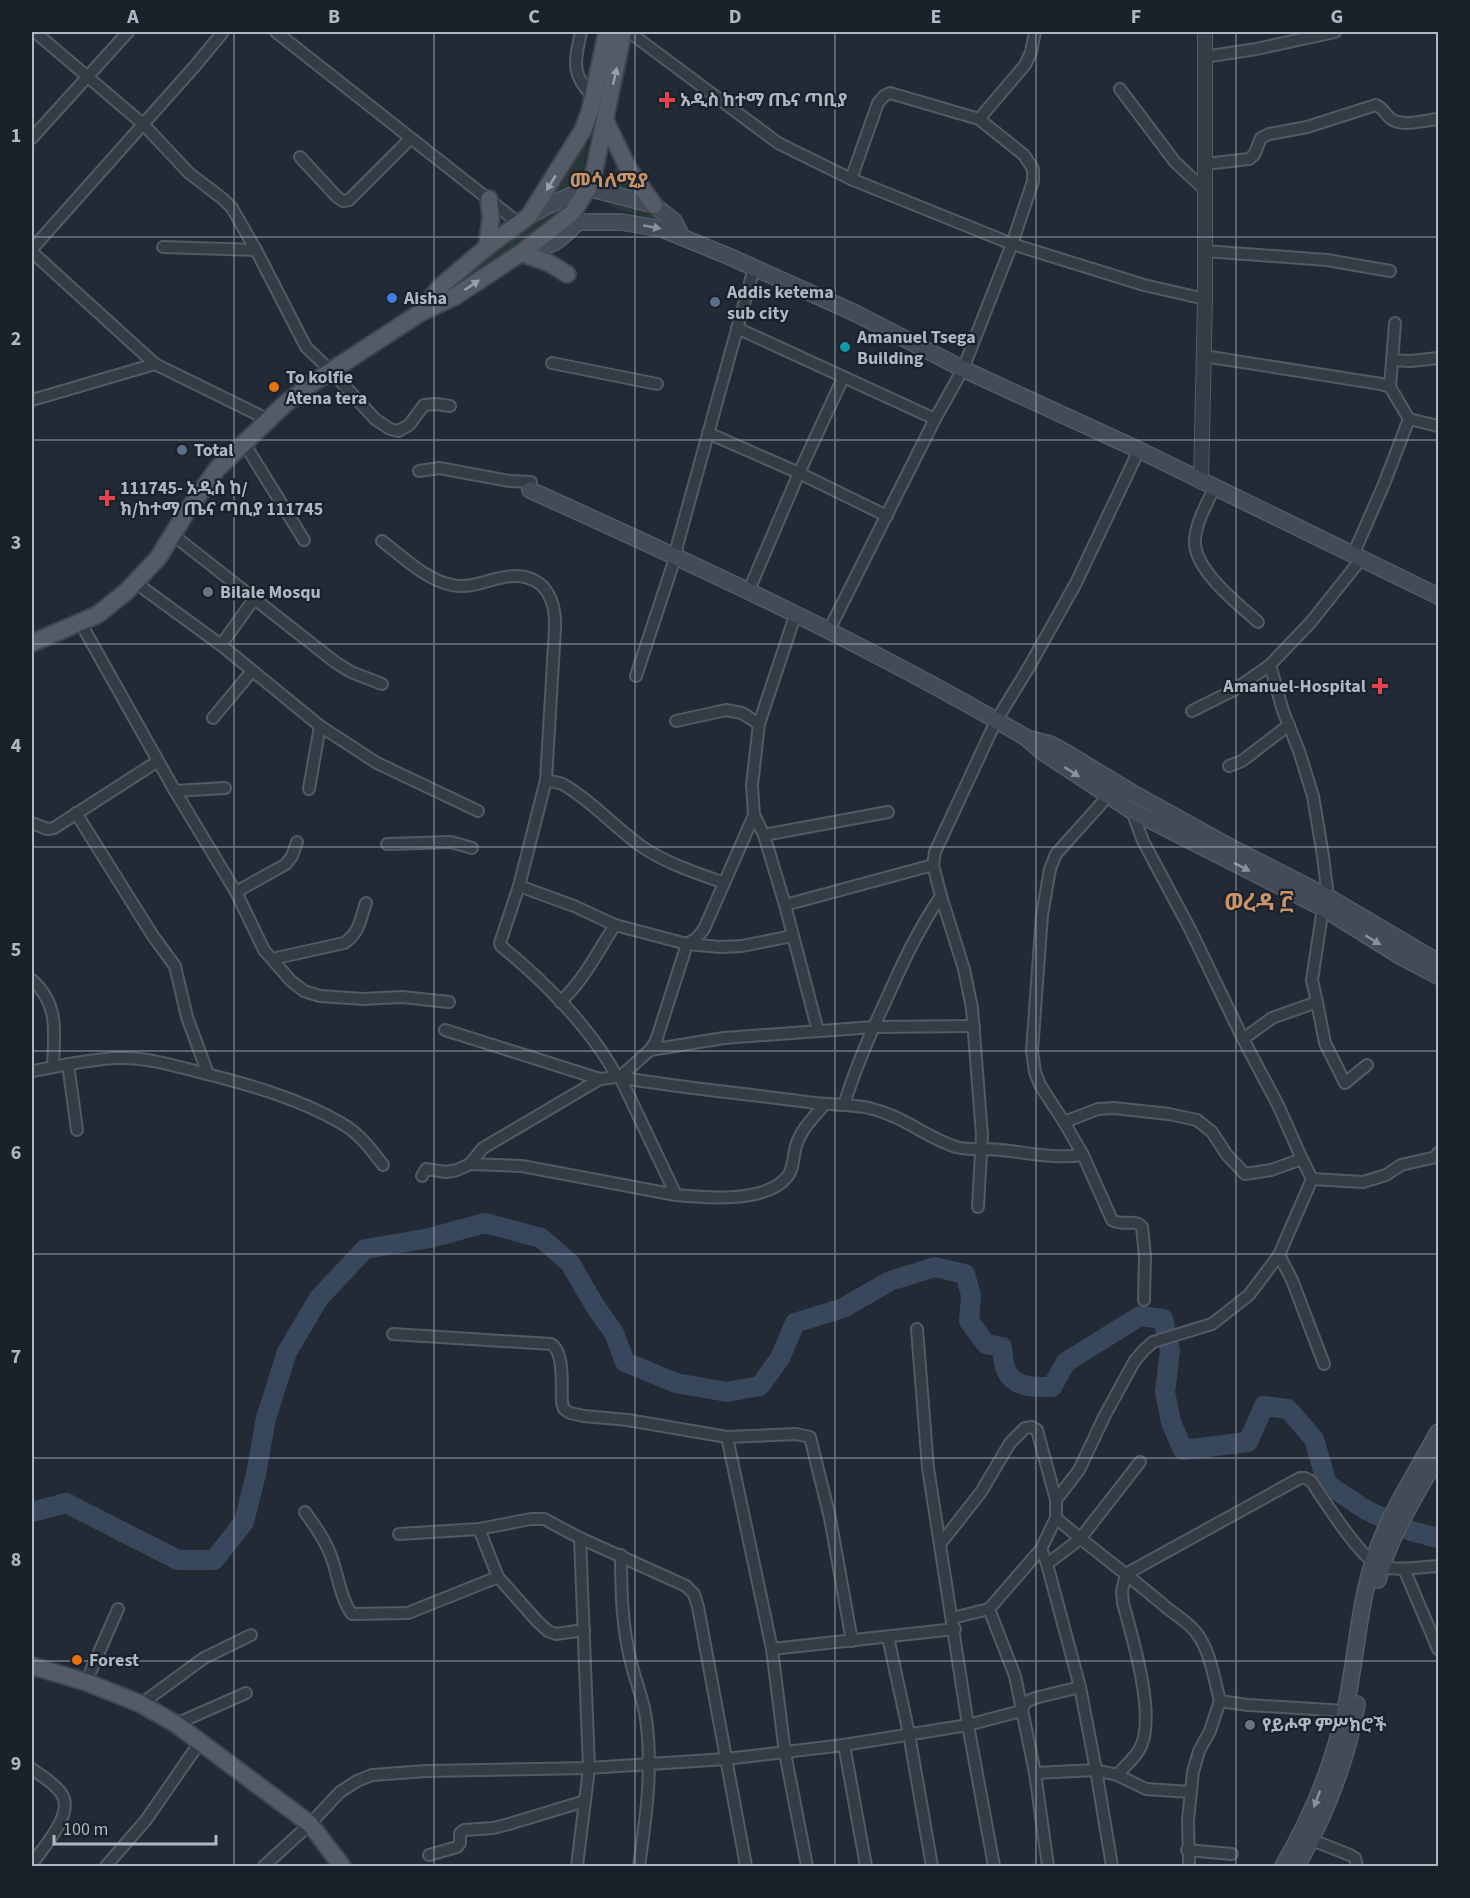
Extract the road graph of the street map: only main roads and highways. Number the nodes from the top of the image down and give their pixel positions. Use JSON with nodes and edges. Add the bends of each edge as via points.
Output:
{"nodes":[{"id":1,"x":607,"y":32,"type":"edge"},
{"id":2,"x":623,"y":32,"type":"edge"},
{"id":3,"x":591,"y":104,"type":"junction"},
{"id":4,"x":606,"y":120,"type":"junction"},
{"id":5,"x":588,"y":188,"type":"junction"},
{"id":6,"x":489,"y":199,"type":"road end"},
{"id":7,"x":654,"y":205,"type":"junction"},
{"id":8,"x":525,"y":220,"type":"junction"},
{"id":9,"x":682,"y":237,"type":"junction"},
{"id":10,"x":487,"y":247,"type":"junction"},
{"id":11,"x":524,"y":251,"type":"junction"},
{"id":12,"x":567,"y":274,"type":"dead end"},
{"id":13,"x":420,"y":313,"type":"junction"},
{"id":14,"x":531,"y":486,"type":"road end"},
{"id":15,"x":750,"y":587,"type":"junction"},
{"id":16,"x":1438,"y":596,"type":"edge"},
{"id":17,"x":831,"y":627,"type":"junction"},
{"id":18,"x":32,"y":643,"type":"edge"},
{"id":19,"x":998,"y":718,"type":"junction"},
{"id":20,"x":1024,"y":737,"type":"junction"},
{"id":21,"x":1050,"y":744,"type":"junction"},
{"id":22,"x":1326,"y":902,"type":"junction"},
{"id":23,"x":1438,"y":962,"type":"edge"},
{"id":24,"x":1438,"y":976,"type":"edge"},
{"id":25,"x":1438,"y":1432,"type":"edge"},
{"id":26,"x":1438,"y":1456,"type":"edge"},
{"id":27,"x":1403,"y":1506,"type":"junction"},
{"id":28,"x":1377,"y":1565,"type":"junction"},
{"id":29,"x":32,"y":1666,"type":"edge"},
{"id":30,"x":342,"y":1866,"type":"edge"},
{"id":31,"x":1283,"y":1866,"type":"edge"},
{"id":32,"x":1297,"y":1866,"type":"edge"}],
"edges":[{"from":1,"to":3,"type":"main road"},
{"from":4,"to":2,"type":"main road","one_way":true},
{"from":3,"to":5,"type":"main road"},
{"from":3,"to":8,"type":"main road","one_way":true,"via":[[583,130]]},
{"from":4,"to":5,"type":"main road"},
{"from":4,"to":7,"type":"main road","via":[[628,168]]},
{"from":5,"to":7,"type":"main road"},
{"from":5,"to":8,"type":"main road"},
{"from":5,"to":11,"type":"main road","via":[[573,212]]},
{"from":6,"to":10,"type":"main road"},
{"from":7,"to":9,"type":"main road","via":[[674,221]]},
{"from":8,"to":10,"type":"main road"},
{"from":11,"to":9,"type":"main road","one_way":true,"via":[[558,242],[578,222],[622,222]]},
{"from":9,"to":16,"type":"main road","via":[[855,313],[963,369]]},
{"from":10,"to":13,"type":"main road","via":[[441,286]]},
{"from":11,"to":12,"type":"main road"},
{"from":13,"to":11,"type":"main road","one_way":true,"via":[[454,297]]},
{"from":13,"to":18,"type":"main road","via":[[286,403],[217,469],[158,558],[136,583],[97,615]]},
{"from":14,"to":15,"type":"main road"},
{"from":15,"to":17,"type":"main road"},
{"from":15,"to":17,"type":"main road"},
{"from":17,"to":19,"type":"main road"},
{"from":19,"to":20,"type":"main road"},
{"from":19,"to":21,"type":"main road"},
{"from":20,"to":21,"type":"main road"},
{"from":20,"to":22,"type":"main road","one_way":true,"via":[[1132,812]]},
{"from":21,"to":22,"type":"main road"},
{"from":22,"to":23,"type":"main road"},
{"from":22,"to":24,"type":"main road","one_way":true,"via":[[1400,956]]},
{"from":25,"to":27,"type":"main road"},
{"from":26,"to":27,"type":"main road"},
{"from":27,"to":28,"type":"main road"},
{"from":28,"to":31,"type":"main road","one_way":true,"via":[[1362,1605],[1345,1711],[1331,1761],[1313,1808]]},
{"from":28,"to":32,"type":"main road","via":[[1355,1714],[1323,1817]]},
{"from":29,"to":30,"type":"main road","via":[[141,1704],[176,1724],[310,1824]]}]}
